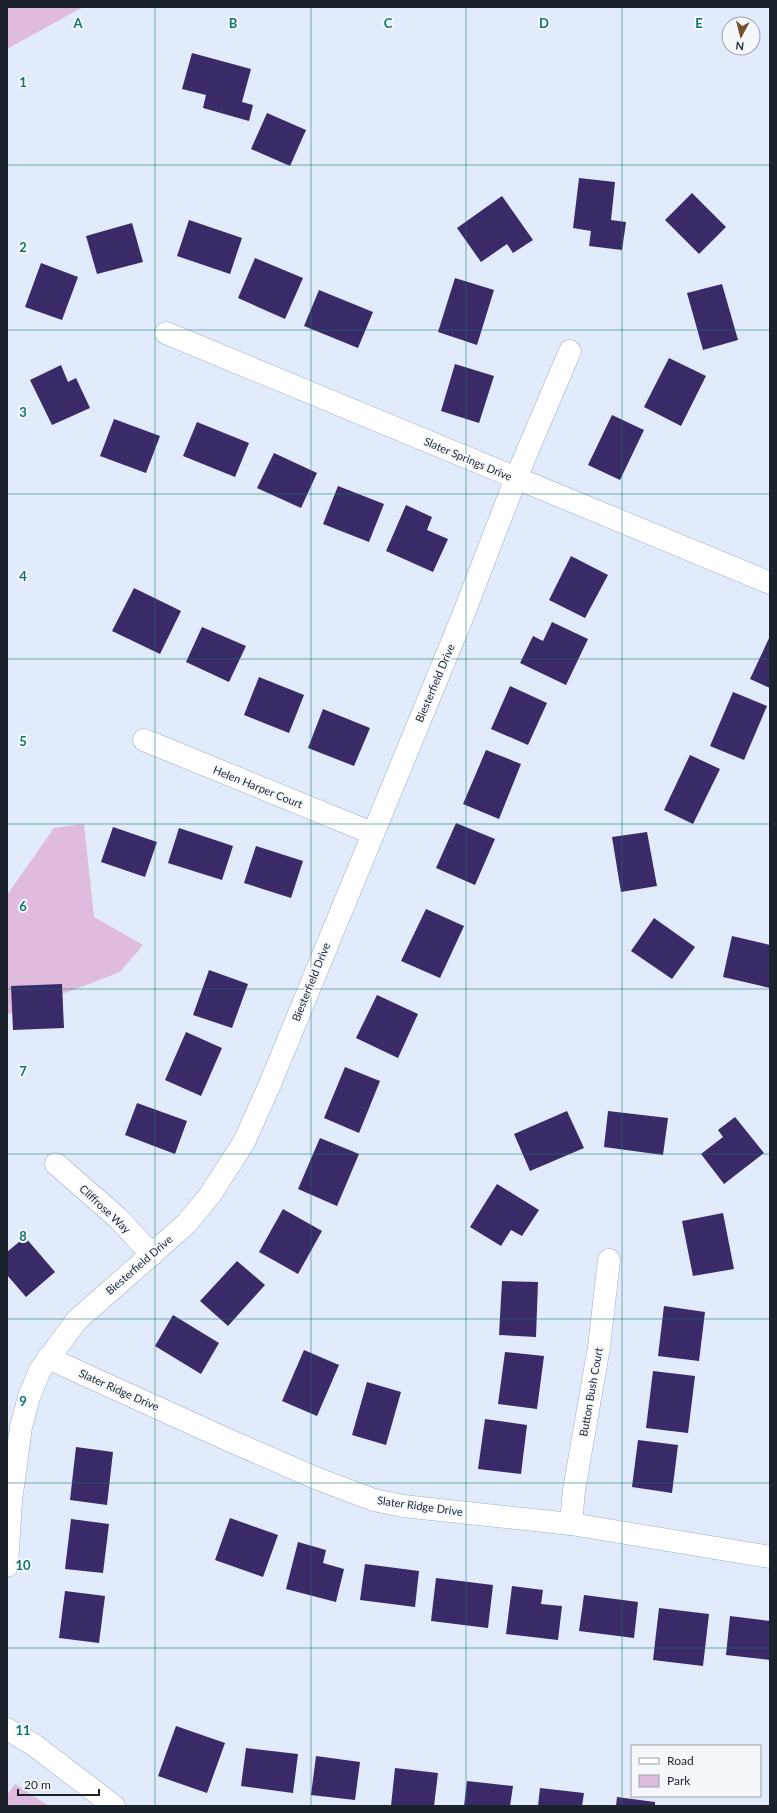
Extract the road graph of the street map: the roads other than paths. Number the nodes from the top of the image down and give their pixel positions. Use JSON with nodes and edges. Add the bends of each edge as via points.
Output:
{"nodes":[{"id":1,"x":166,"y":333,"type":"dead end"},
{"id":2,"x":570,"y":351,"type":"dead end"},
{"id":3,"x":516,"y":478,"type":"junction"},
{"id":4,"x":770,"y":582,"type":"edge"},
{"id":5,"x":144,"y":740,"type":"dead end"},
{"id":6,"x":372,"y":833,"type":"junction"},
{"id":7,"x":56,"y":1164,"type":"dead end"},
{"id":8,"x":152,"y":1255,"type":"junction"},
{"id":9,"x":608,"y":1260,"type":"dead end"},
{"id":10,"x":48,"y":1358,"type":"junction"},
{"id":11,"x":570,"y":1524,"type":"junction"},
{"id":12,"x":770,"y":1557,"type":"edge"},
{"id":13,"x":7,"y":1566,"type":"edge"},
{"id":14,"x":7,"y":1729,"type":"edge"},
{"id":15,"x":114,"y":1806,"type":"edge"}],
"edges":[{"from":1,"to":3,"type":"street","name":"Slater Springs Drive"},
{"from":2,"to":3,"type":"street","name":"Biesterfield Drive"},
{"from":3,"to":4,"type":"street","name":"Slater Springs Drive"},
{"from":3,"to":6,"type":"street","name":"Biesterfield Drive","via":[[462,618]]},
{"from":5,"to":6,"type":"street","name":"Helen Harper Court"},
{"from":6,"to":8,"type":"street","name":"Biesterfield Drive","via":[[244,1142],[210,1195],[186,1224]]},
{"from":7,"to":8,"type":"street","name":"Cliffrose Way","via":[[119,1219]]},
{"from":8,"to":10,"type":"street","name":"Biesterfield Drive","via":[[77,1320]]},
{"from":9,"to":11,"type":"street","name":"Button Bush Court","via":[[599,1347]]},
{"from":10,"to":11,"type":"street","name":"Slater Ridge Drive","via":[[235,1443],[374,1500],[403,1506]]},
{"from":10,"to":13,"type":"street","name":"Biesterfield Drive","via":[[29,1397],[21,1427],[11,1501]]},
{"from":11,"to":12,"type":"street","name":"Slater Ridge Drive"},
{"from":14,"to":15,"type":"street","via":[[34,1745]]}]}
